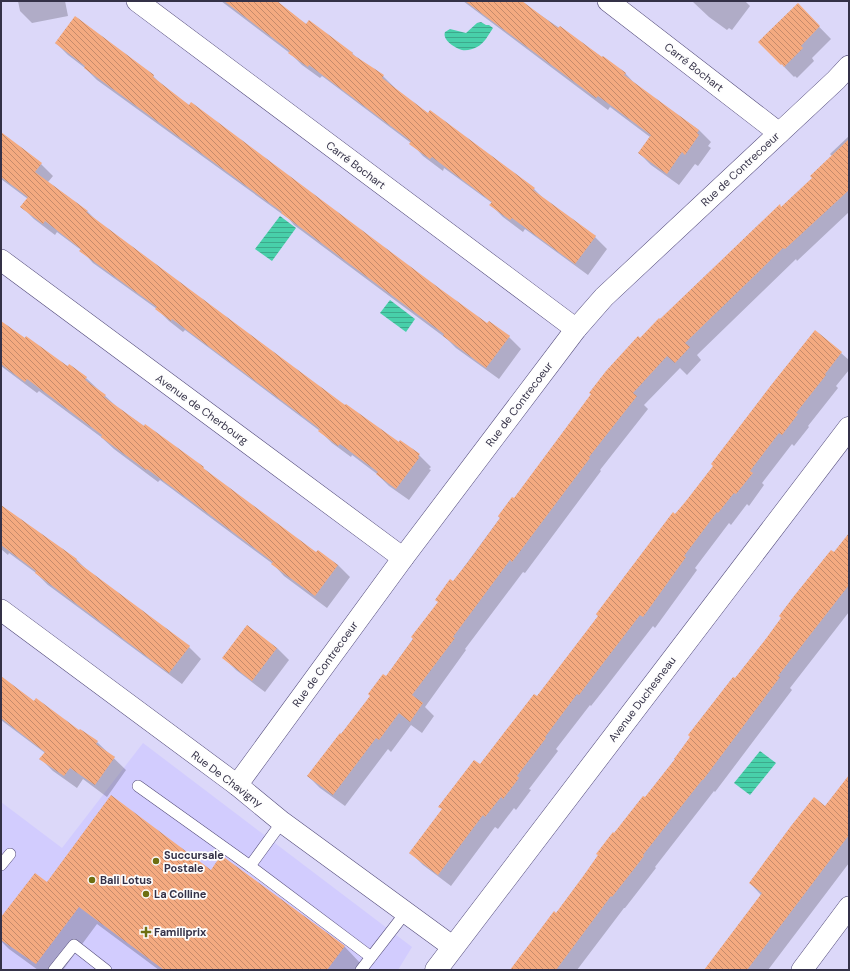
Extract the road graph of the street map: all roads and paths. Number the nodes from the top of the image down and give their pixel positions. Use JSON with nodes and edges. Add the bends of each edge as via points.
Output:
{"nodes":[{"id":1,"x":137,"y":1,"type":"edge"},
{"id":2,"x":608,"y":1,"type":"edge"},
{"id":3,"x":849,"y":66,"type":"edge"},
{"id":4,"x":779,"y":133,"type":"junction"},
{"id":5,"x":1,"y":260,"type":"edge"},
{"id":6,"x":576,"y":329,"type":"junction"},
{"id":7,"x":849,"y":428,"type":"edge"},
{"id":8,"x":403,"y":558,"type":"junction"},
{"id":9,"x":1,"y":610,"type":"edge"},
{"id":10,"x":236,"y":785,"type":"junction"},
{"id":11,"x":138,"y":786,"type":"dead end"},
{"id":12,"x":282,"y":822,"type":"junction"},
{"id":13,"x":10,"y":854,"type":"dead end"},
{"id":14,"x":1,"y":865,"type":"edge"},
{"id":15,"x":250,"y":866,"type":"junction"},
{"id":16,"x":849,"y":907,"type":"edge"},
{"id":17,"x":406,"y":912,"type":"junction"},
{"id":18,"x":453,"y":947,"type":"junction"},
{"id":19,"x":371,"y":957,"type":"junction"},
{"id":20,"x":54,"y":970,"type":"edge"},
{"id":21,"x":106,"y":970,"type":"edge"},
{"id":22,"x":361,"y":970,"type":"edge"},
{"id":23,"x":436,"y":970,"type":"edge"},
{"id":24,"x":802,"y":970,"type":"edge"}],
"edges":[{"from":1,"to":6,"type":"street","name":"Carré Bochart"},
{"from":2,"to":4,"type":"street","name":"Carré Bochart"},
{"from":3,"to":4,"type":"street","name":"Rue de Contrecoeur"},
{"from":4,"to":6,"type":"street","name":"Rue de Contrecoeur","via":[[604,297]]},
{"from":5,"to":8,"type":"street","name":"Avenue de Cherbourg"},
{"from":6,"to":8,"type":"street","name":"Rue de Contrecoeur"},
{"from":7,"to":18,"type":"street","name":"Avenue Duchesneau"},
{"from":8,"to":10,"type":"street","name":"Rue de Contrecoeur"},
{"from":9,"to":10,"type":"street","name":"Rue De Chavigny"},
{"from":10,"to":12,"type":"street","name":"Rue De Chavigny"},
{"from":11,"to":15,"type":"lane"},
{"from":12,"to":15,"type":"lane"},
{"from":12,"to":17,"type":"street","name":"Rue De Chavigny"},
{"from":13,"to":14,"type":"lane"},
{"from":15,"to":19,"type":"lane"},
{"from":16,"to":24,"type":"street"},
{"from":17,"to":18,"type":"street","name":"Rue De Chavigny"},
{"from":17,"to":19,"type":"lane"},
{"from":18,"to":23,"type":"street","name":"Avenue Duchesneau"},
{"from":19,"to":22,"type":"lane"},
{"from":20,"to":21,"type":"lane","via":[[74,945]]}]}
